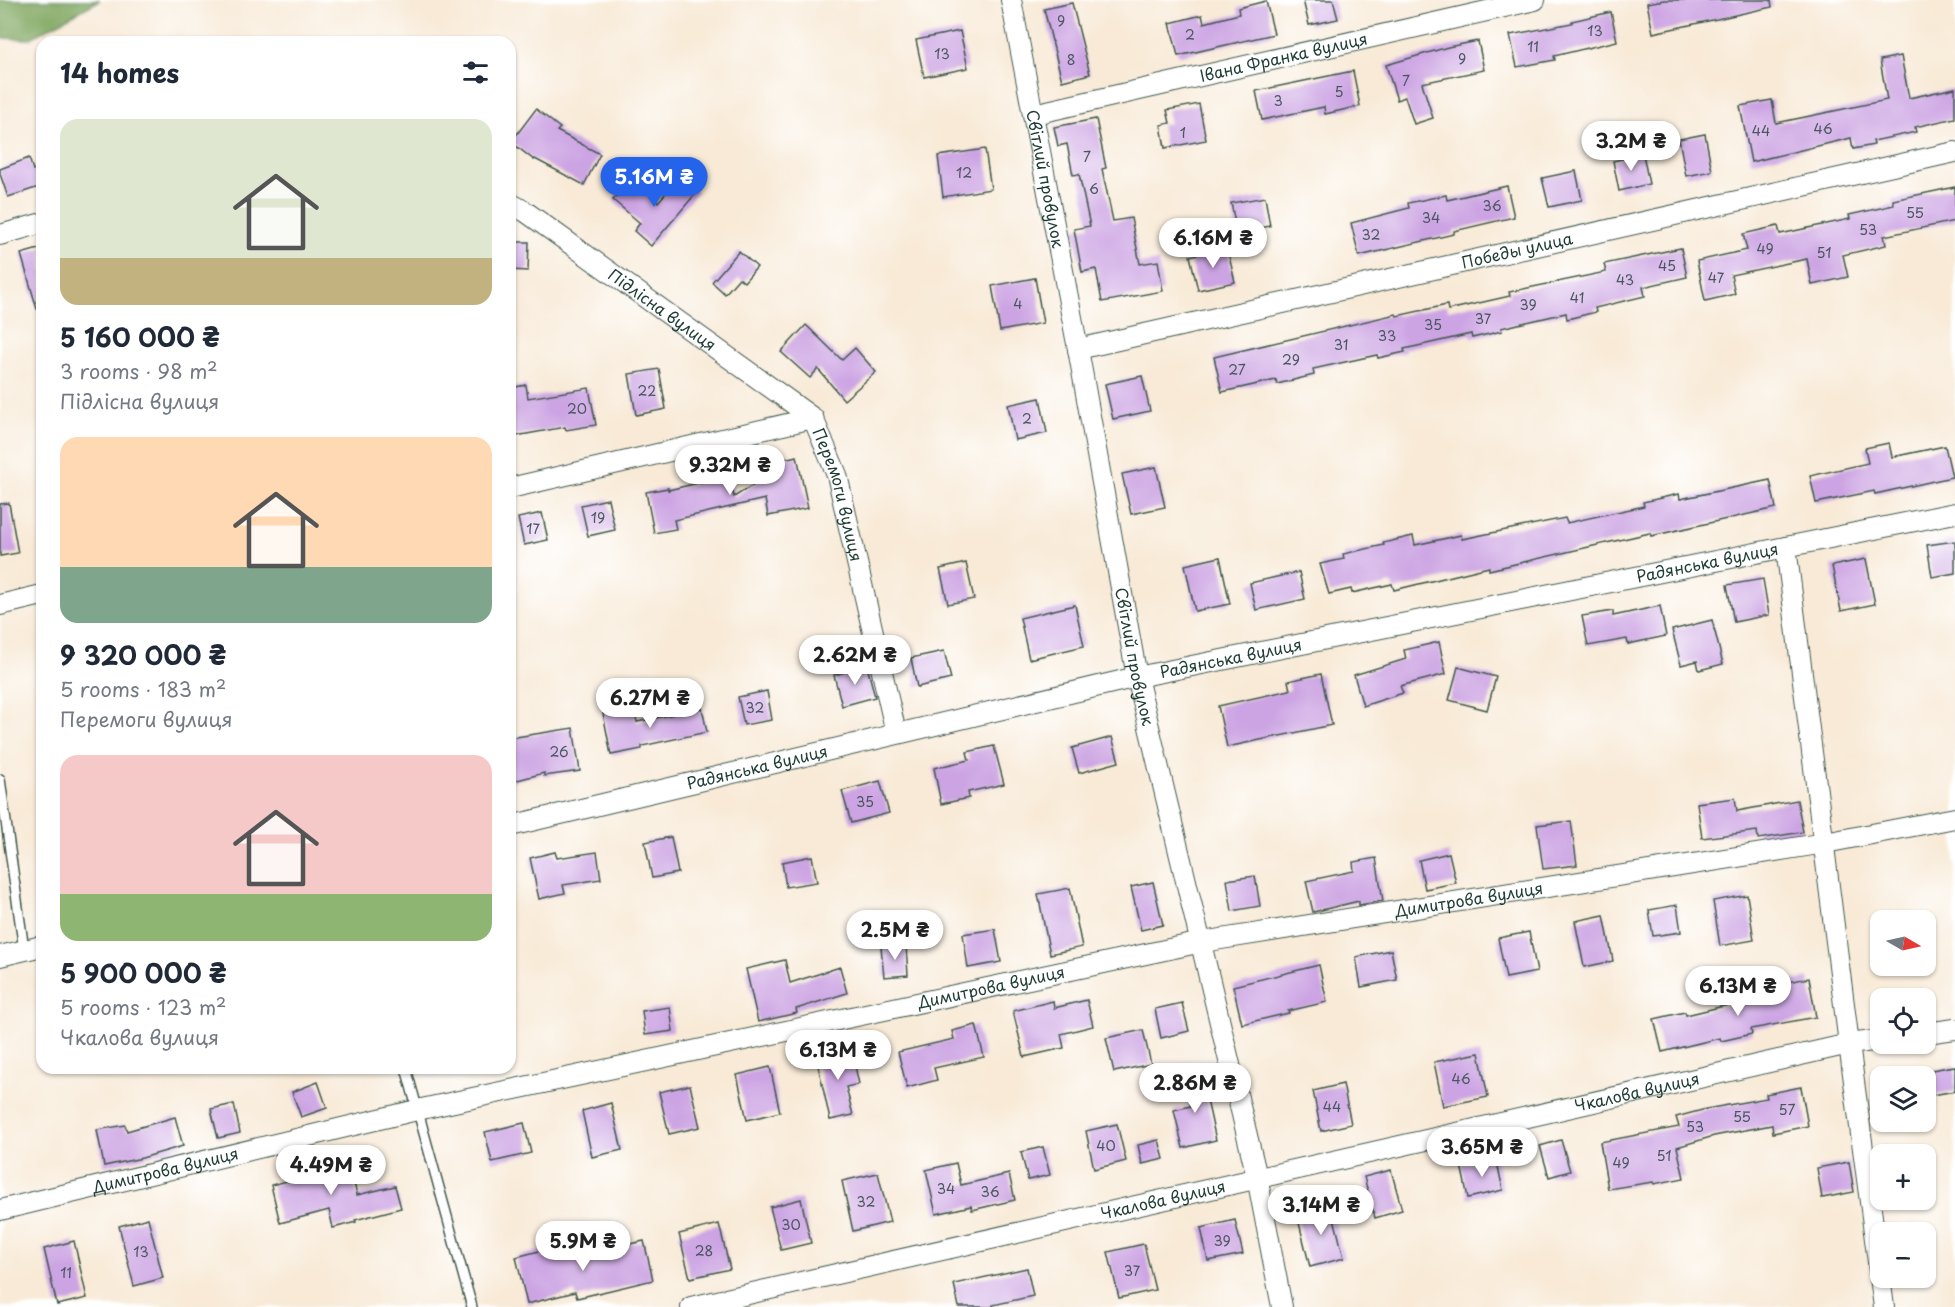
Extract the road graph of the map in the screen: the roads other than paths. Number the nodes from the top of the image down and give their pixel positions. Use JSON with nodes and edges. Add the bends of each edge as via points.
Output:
{"nodes":[{"id":1,"x":1011,"y":0,"type":"edge"},
{"id":2,"x":1535,"y":0,"type":"edge"},
{"id":3,"x":1034,"y":114,"type":"junction"},
{"id":4,"x":1955,"y":152,"type":"edge"},
{"id":5,"x":516,"y":206,"type":"edge"},
{"id":6,"x":36,"y":225,"type":"edge"},
{"id":7,"x":0,"y":235,"type":"edge"},
{"id":8,"x":1078,"y":349,"type":"junction"},
{"id":9,"x":813,"y":418,"type":"junction"},
{"id":10,"x":516,"y":487,"type":"edge"},
{"id":11,"x":1955,"y":513,"type":"edge"},
{"id":12,"x":1786,"y":547,"type":"junction"},
{"id":13,"x":36,"y":596,"type":"edge"},
{"id":14,"x":0,"y":605,"type":"edge"},
{"id":15,"x":1137,"y":677,"type":"junction"},
{"id":16,"x":896,"y":734,"type":"junction"},
{"id":17,"x":0,"y":779,"type":"edge"},
{"id":18,"x":1955,"y":818,"type":"edge"},
{"id":19,"x":516,"y":825,"type":"edge"},
{"id":20,"x":1824,"y":843,"type":"junction"},
{"id":21,"x":1202,"y":942,"type":"junction"},
{"id":22,"x":33,"y":948,"type":"edge"},
{"id":23,"x":0,"y":956,"type":"edge"},
{"id":24,"x":1955,"y":1029,"type":"edge"},
{"id":25,"x":1936,"y":1032,"type":"edge"},
{"id":26,"x":1870,"y":1041,"type":"edge"},
{"id":27,"x":1849,"y":1044,"type":"junction"},
{"id":28,"x":408,"y":1074,"type":"edge"},
{"id":29,"x":417,"y":1110,"type":"junction"},
{"id":30,"x":1257,"y":1177,"type":"junction"},
{"id":31,"x":0,"y":1210,"type":"edge"},
{"id":32,"x":472,"y":1307,"type":"edge"},
{"id":33,"x":691,"y":1307,"type":"edge"},
{"id":34,"x":1282,"y":1307,"type":"edge"},
{"id":35,"x":1884,"y":1307,"type":"edge"}],
"edges":[{"from":1,"to":3,"type":"street","name":"Світлий провулок"},
{"from":2,"to":3,"type":"street","name":"Івана Франка вулиця"},
{"from":3,"to":8,"type":"street","name":"Світлий провулок"},
{"from":4,"to":8,"type":"street","name":"Победы улица"},
{"from":5,"to":9,"type":"street","name":"Підлісна вулиця"},
{"from":6,"to":7,"type":"street"},
{"from":8,"to":15,"type":"street","name":"Світлий провулок"},
{"from":9,"to":10,"type":"street","name":"Перемоги вулиця"},
{"from":9,"to":16,"type":"street","name":"Перемоги вулиця","via":[[837,476]]},
{"from":11,"to":12,"type":"street","name":"Радянська вулиця"},
{"from":12,"to":15,"type":"street","name":"Радянська вулиця"},
{"from":12,"to":20,"type":"street"},
{"from":13,"to":14,"type":"street"},
{"from":15,"to":16,"type":"street","name":"Радянська вулиця"},
{"from":15,"to":21,"type":"street","name":"Світлий провулок"},
{"from":16,"to":19,"type":"street","name":"Радянська вулиця"},
{"from":17,"to":22,"type":"lane"},
{"from":18,"to":20,"type":"street","name":"Димитрова вулиця"},
{"from":20,"to":21,"type":"street","name":"Димитрова вулиця"},
{"from":20,"to":27,"type":"street"},
{"from":21,"to":29,"type":"street","name":"Димитрова вулиця"},
{"from":21,"to":30,"type":"street","name":"Світлий провулок"},
{"from":22,"to":23,"type":"street"},
{"from":24,"to":25,"type":"street"},
{"from":26,"to":27,"type":"street","name":"Чкалова вулиця"},
{"from":27,"to":30,"type":"street","name":"Чкалова вулиця"},
{"from":27,"to":35,"type":"street"},
{"from":28,"to":29,"type":"lane"},
{"from":29,"to":31,"type":"street","name":"Димитрова вулиця"},
{"from":29,"to":32,"type":"lane"},
{"from":30,"to":33,"type":"street","name":"Чкалова вулиця"},
{"from":30,"to":34,"type":"street","name":"Світлий провулок"}]}
